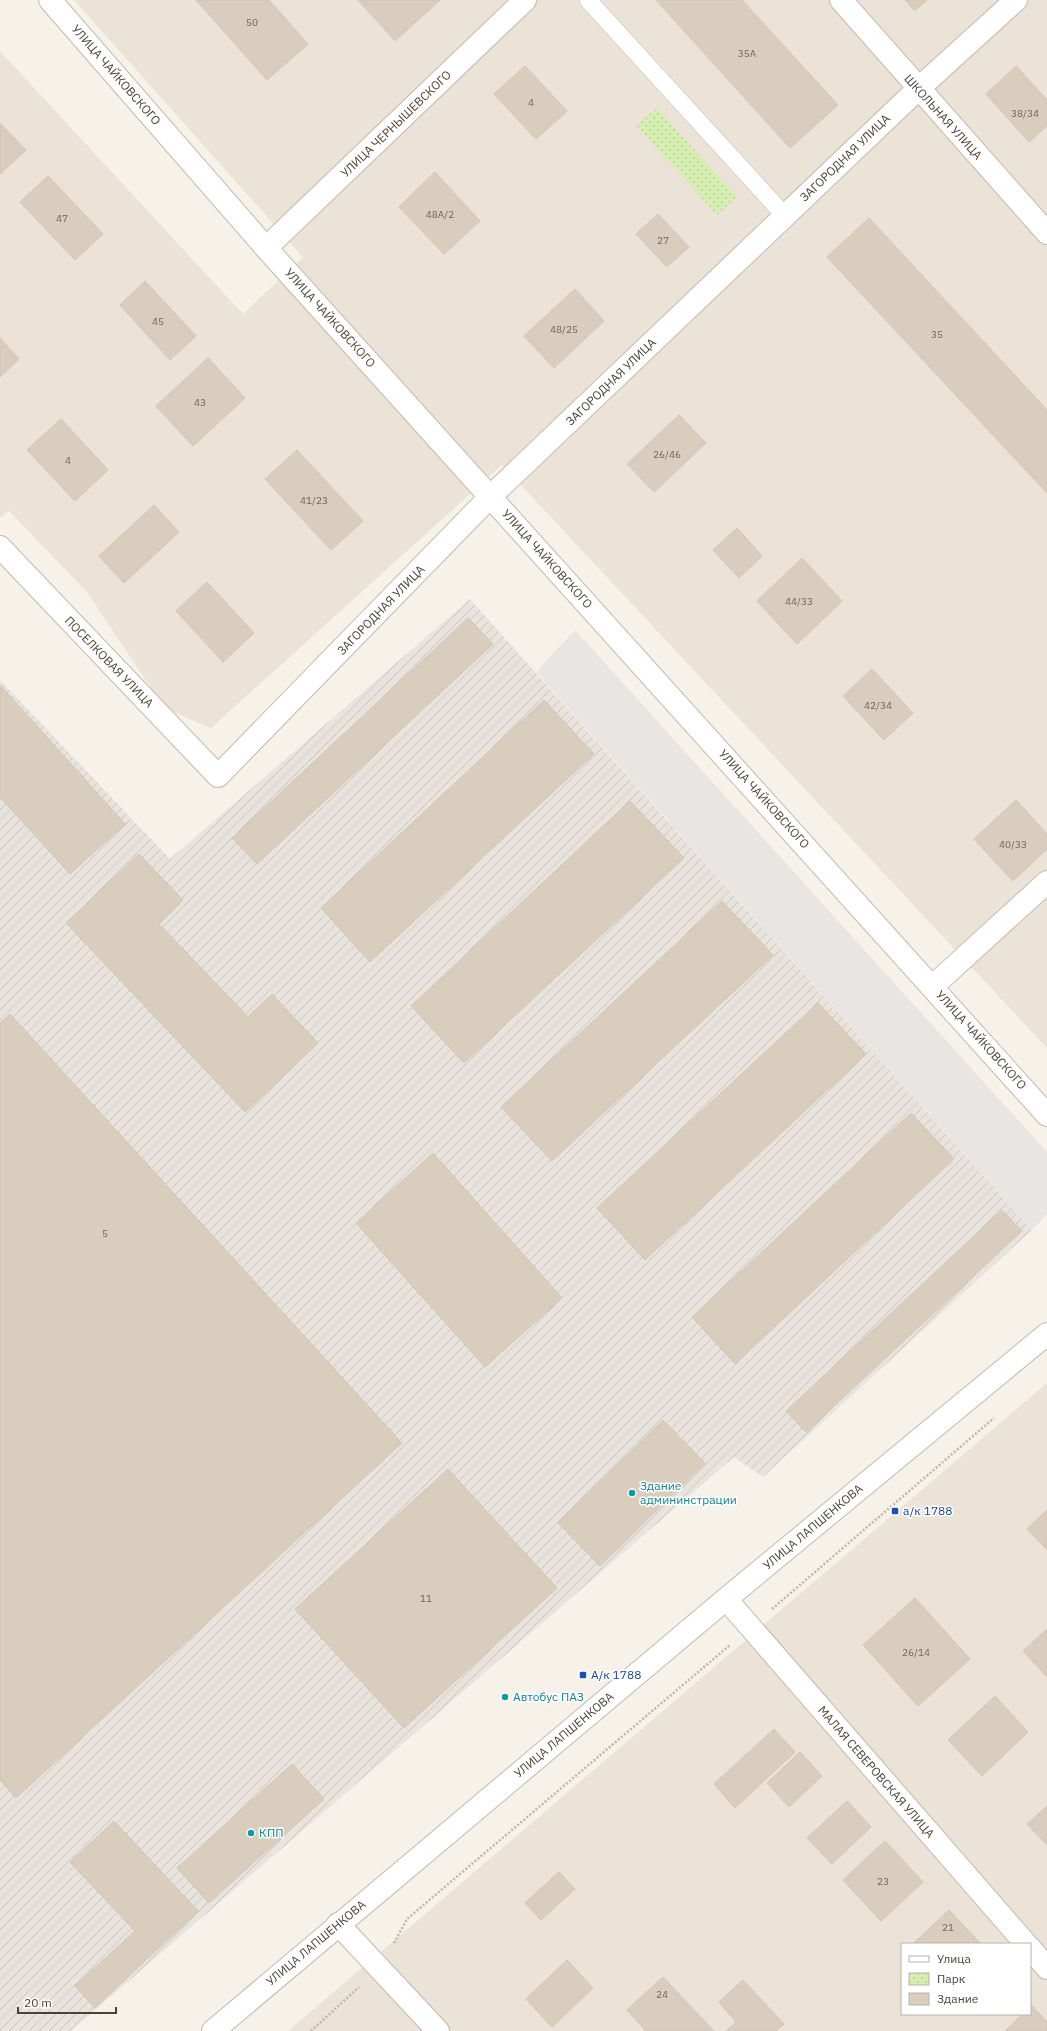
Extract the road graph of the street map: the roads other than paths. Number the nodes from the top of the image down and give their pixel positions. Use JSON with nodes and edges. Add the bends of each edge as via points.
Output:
{"nodes":[{"id":1,"x":50,"y":0,"type":"edge"},
{"id":2,"x":525,"y":0,"type":"edge"},
{"id":3,"x":588,"y":0,"type":"edge"},
{"id":4,"x":841,"y":0,"type":"edge"},
{"id":5,"x":1016,"y":0,"type":"edge"},
{"id":6,"x":918,"y":89,"type":"junction"},
{"id":7,"x":785,"y":216,"type":"junction"},
{"id":8,"x":1047,"y":233,"type":"edge"},
{"id":9,"x":266,"y":248,"type":"junction"},
{"id":10,"x":491,"y":496,"type":"junction"},
{"id":11,"x":0,"y":547,"type":"edge"},
{"id":12,"x":218,"y":776,"type":"joint"},
{"id":13,"x":1047,"y":882,"type":"edge"},
{"id":14,"x":933,"y":986,"type":"junction"},
{"id":15,"x":1047,"y":1115,"type":"edge"},
{"id":16,"x":1047,"y":1334,"type":"edge"},
{"id":17,"x":726,"y":1600,"type":"junction"},
{"id":18,"x":338,"y":1924,"type":"junction"},
{"id":19,"x":1025,"y":1943,"type":"edge"},
{"id":20,"x":1031,"y":1949,"type":"edge"},
{"id":21,"x":1047,"y":1968,"type":"edge"},
{"id":22,"x":213,"y":2031,"type":"edge"},
{"id":23,"x":438,"y":2031,"type":"edge"}],
"edges":[{"from":1,"to":9,"type":"street","name":"УЛИЦА ЧАЙКОВСКОГО"},
{"from":2,"to":9,"type":"street","name":"УЛИЦА ЧЕРНЫШЕВСКОГО"},
{"from":3,"to":7,"type":"lane"},
{"from":4,"to":6,"type":"street","name":"ШКОЛЬНАЯ УЛИЦА"},
{"from":5,"to":6,"type":"street","name":"ЗАГОРОДНАЯ УЛИЦА"},
{"from":6,"to":7,"type":"street","name":"ЗАГОРОДНАЯ УЛИЦА"},
{"from":6,"to":8,"type":"street","name":"ШКОЛЬНАЯ УЛИЦА"},
{"from":7,"to":10,"type":"street","name":"ЗАГОРОДНАЯ УЛИЦА"},
{"from":9,"to":10,"type":"street","name":"УЛИЦА ЧАЙКОВСКОГО"},
{"from":10,"to":12,"type":"street","name":"ЗАГОРОДНАЯ УЛИЦА"},
{"from":10,"to":14,"type":"street","name":"УЛИЦА ЧАЙКОВСКОГО"},
{"from":11,"to":12,"type":"street","name":"ПОСЕЛКОВАЯ УЛИЦА"},
{"from":13,"to":14,"type":"street"},
{"from":14,"to":15,"type":"street","name":"УЛИЦА ЧАЙКОВСКОГО"},
{"from":16,"to":17,"type":"street","name":"УЛИЦА ЛАПШЕНКОВА"},
{"from":17,"to":18,"type":"street","name":"УЛИЦА ЛАПШЕНКОВА"},
{"from":17,"to":19,"type":"street","name":"МАЛАЯ СЕВЕРОВСКАЯ УЛИЦА"},
{"from":18,"to":22,"type":"street","name":"УЛИЦА ЛАПШЕНКОВА"},
{"from":18,"to":23,"type":"street"},
{"from":20,"to":21,"type":"street"}]}
